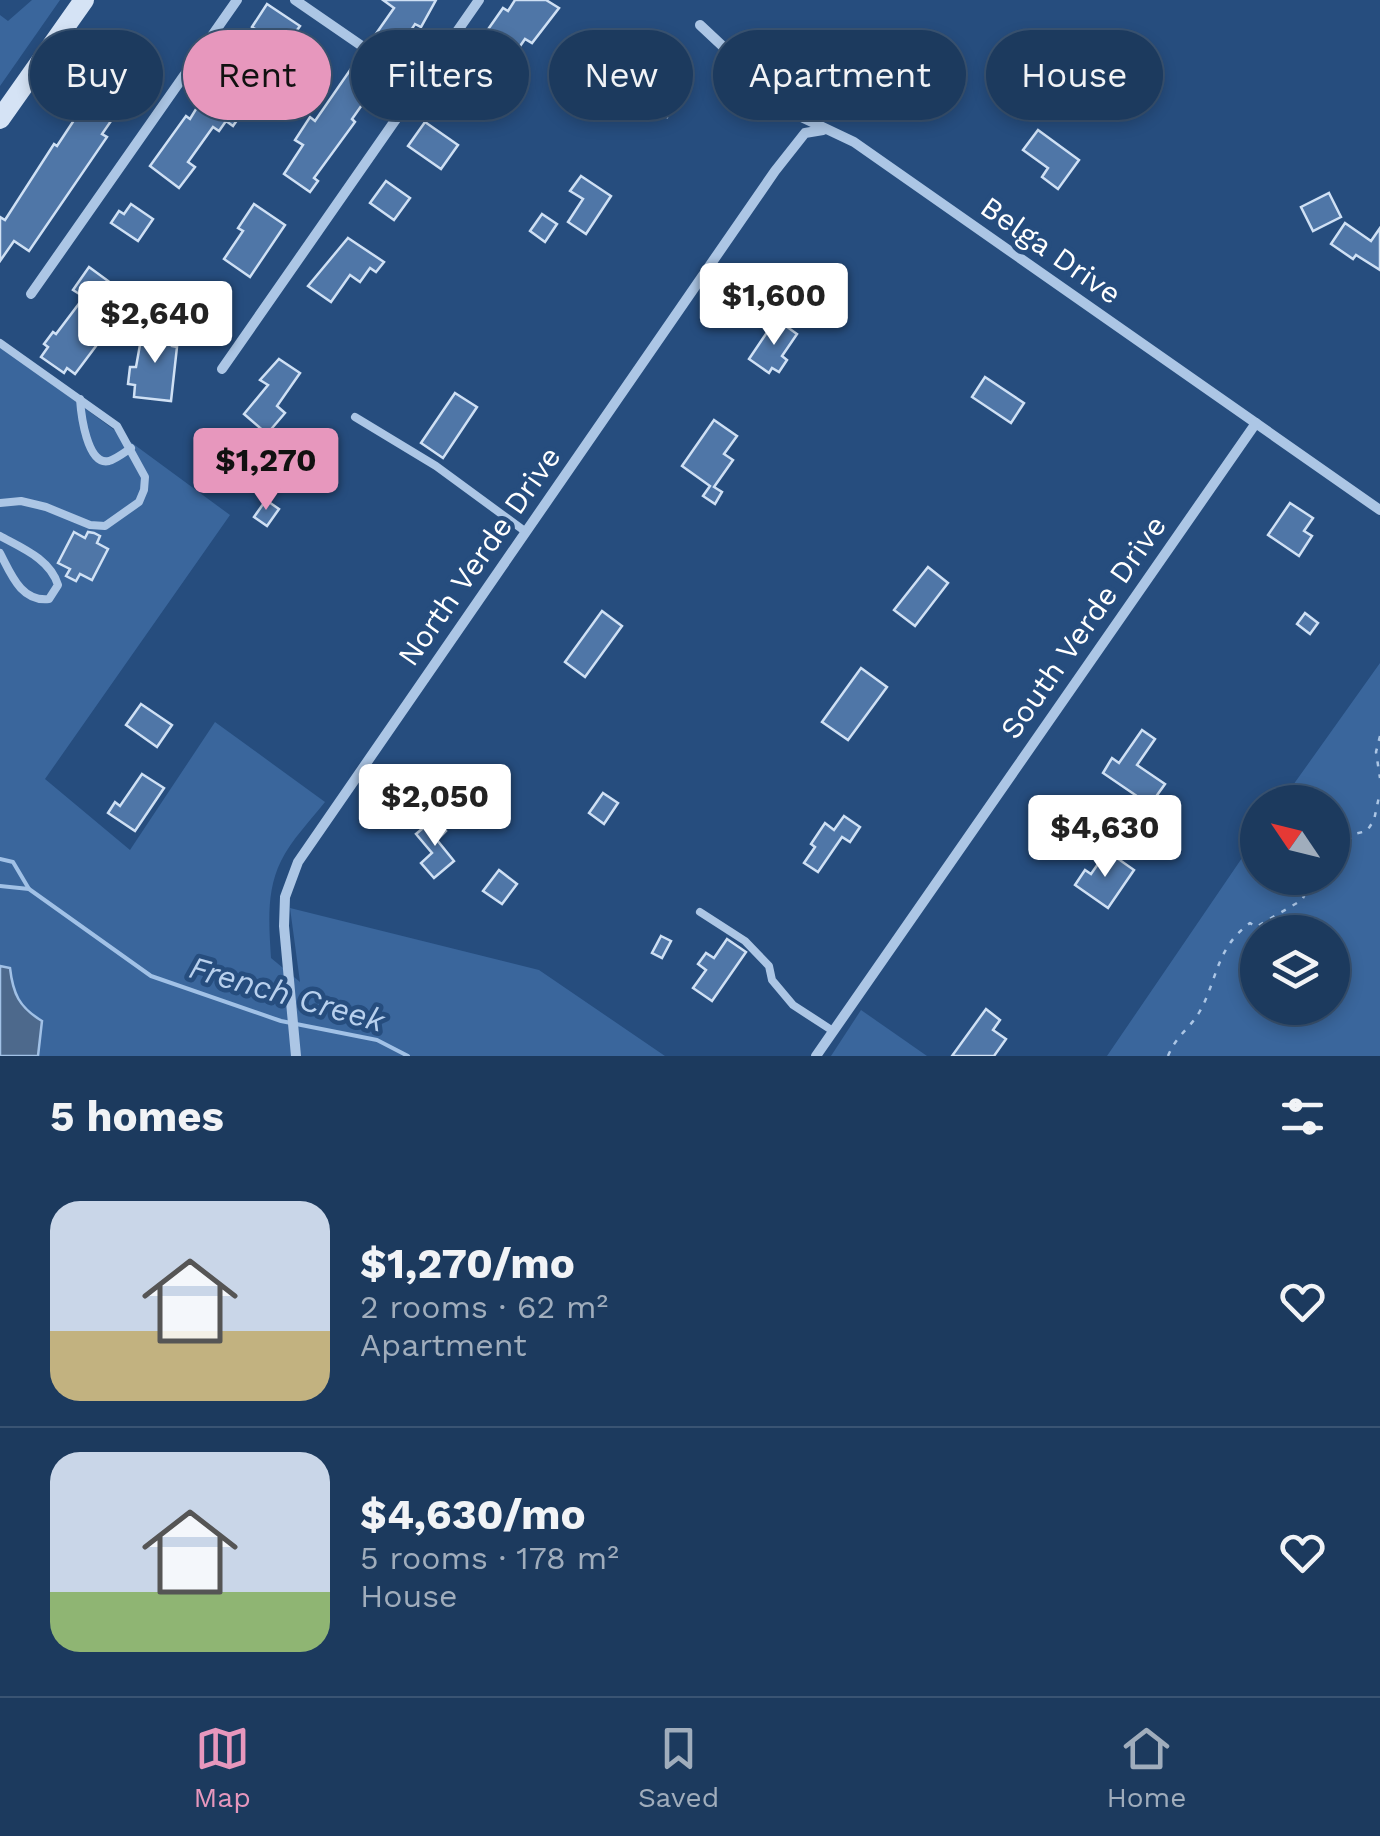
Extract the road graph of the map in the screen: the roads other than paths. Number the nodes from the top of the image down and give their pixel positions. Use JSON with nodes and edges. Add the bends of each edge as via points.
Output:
{"nodes":[{"id":1,"x":84,"y":0,"type":"edge"},
{"id":2,"x":236,"y":0,"type":"edge"},
{"id":3,"x":294,"y":0,"type":"edge"},
{"id":4,"x":479,"y":0,"type":"edge"},
{"id":5,"x":700,"y":25,"type":"dead end"},
{"id":6,"x":458,"y":30,"type":"edge"},
{"id":7,"x":351,"y":39,"type":"edge"},
{"id":8,"x":0,"y":119,"type":"edge"},
{"id":9,"x":396,"y":120,"type":"edge"},
{"id":10,"x":822,"y":130,"type":"junction"},
{"id":11,"x":32,"y":294,"type":"dead end"},
{"id":12,"x":0,"y":343,"type":"edge"},
{"id":13,"x":222,"y":369,"type":"dead end"},
{"id":14,"x":80,"y":399,"type":"junction"},
{"id":15,"x":355,"y":417,"type":"dead end"},
{"id":16,"x":1256,"y":424,"type":"junction"},
{"id":17,"x":131,"y":448,"type":"junction"},
{"id":18,"x":0,"y":502,"type":"edge"},
{"id":19,"x":1380,"y":510,"type":"edge"},
{"id":20,"x":526,"y":532,"type":"junction"},
{"id":21,"x":0,"y":536,"type":"edge"},
{"id":22,"x":0,"y":553,"type":"edge"},
{"id":23,"x":700,"y":912,"type":"dead end"},
{"id":24,"x":834,"y":1031,"type":"junction"},
{"id":25,"x":296,"y":1056,"type":"edge"},
{"id":26,"x":816,"y":1056,"type":"edge"}],
"edges":[{"from":1,"to":8,"type":"main road"},
{"from":2,"to":11,"type":"street"},
{"from":3,"to":7,"type":"street"},
{"from":4,"to":6,"type":"street"},
{"from":5,"to":10,"type":"street","name":"Belga Drive","via":[[795,114]]},
{"from":9,"to":13,"type":"street"},
{"from":10,"to":16,"type":"street","name":"Belga Drive","via":[[854,142]]},
{"from":10,"to":20,"type":"street","name":"North Verde Drive","via":[[805,133],[775,171]]},
{"from":12,"to":14,"type":"lane"},
{"from":14,"to":17,"type":"lane","via":[[118,426]]},
{"from":14,"to":17,"type":"lane","via":[[92,452],[100,460]]},
{"from":15,"to":20,"type":"lane"},
{"from":16,"to":19,"type":"street","name":"Belga Drive"},
{"from":16,"to":24,"type":"street","name":"South Verde Drive"},
{"from":17,"to":18,"type":"lane","via":[[145,476],[144,490],[139,502],[105,526],[21,501]]},
{"from":20,"to":25,"type":"street","name":"North Verde Drive","via":[[298,862],[286,898]]},
{"from":21,"to":22,"type":"lane","via":[[39,558],[55,575],[54,593],[40,600],[27,596]]},
{"from":23,"to":24,"type":"lane","via":[[745,941],[793,1004]]},
{"from":24,"to":26,"type":"street","name":"South Verde Drive"}]}
